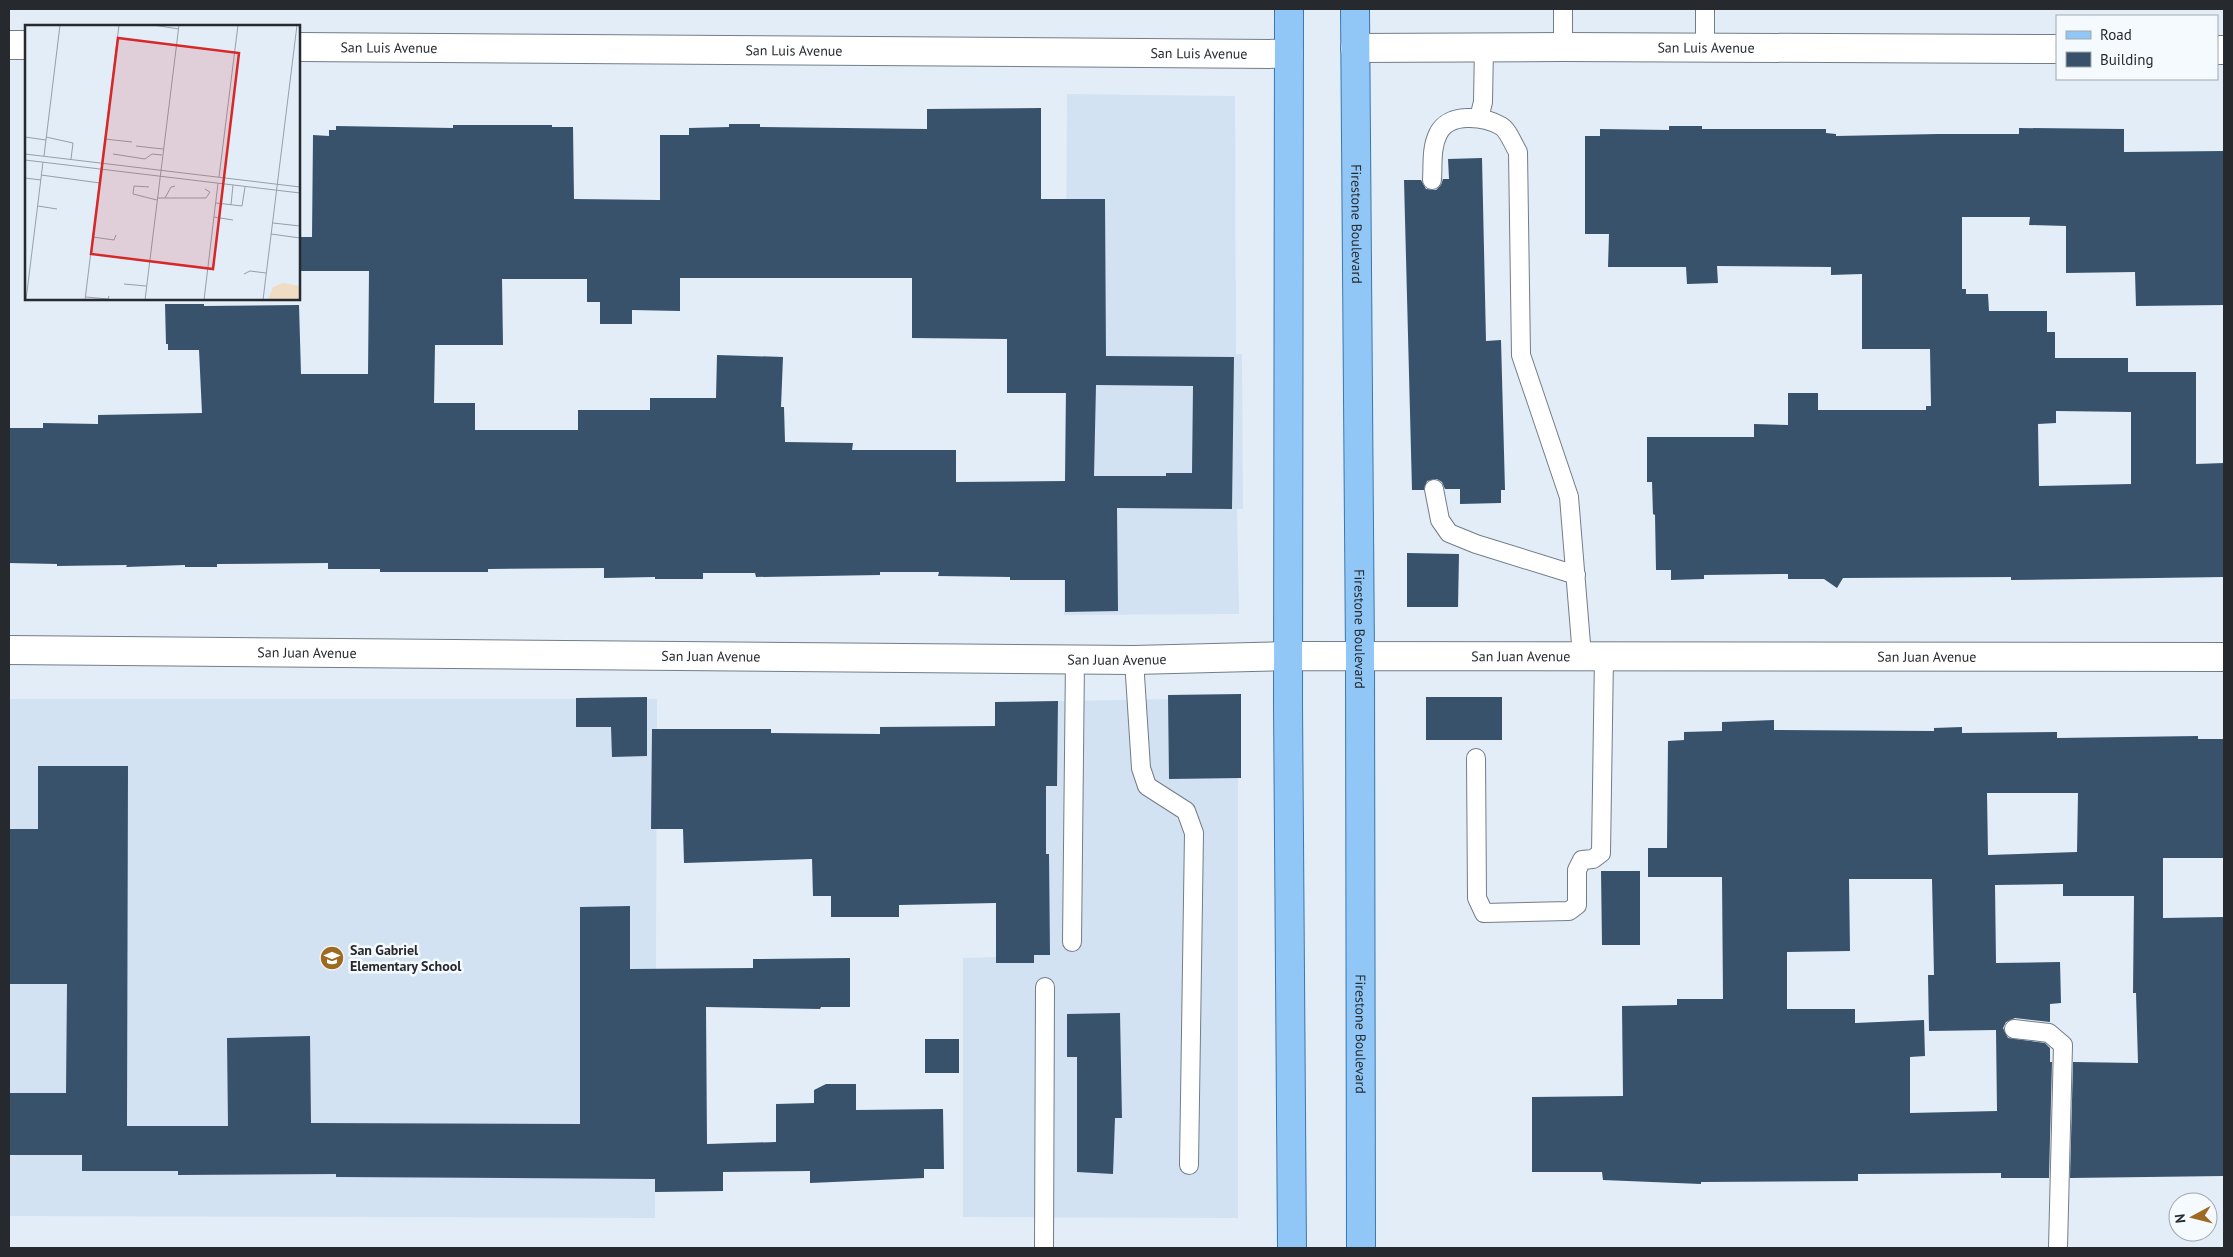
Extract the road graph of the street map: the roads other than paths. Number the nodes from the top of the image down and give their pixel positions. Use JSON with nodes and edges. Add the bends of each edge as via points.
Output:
{"nodes":[{"id":1,"x":1289,"y":9,"type":"edge"},
{"id":2,"x":1355,"y":9,"type":"edge"},
{"id":3,"x":1563,"y":9,"type":"edge"},
{"id":4,"x":1705,"y":9,"type":"edge"},
{"id":5,"x":9,"y":45,"type":"edge"},
{"id":6,"x":25,"y":45,"type":"edge"},
{"id":7,"x":300,"y":47,"type":"edge"},
{"id":8,"x":1484,"y":47,"type":"junction"},
{"id":9,"x":1563,"y":47,"type":"junction"},
{"id":10,"x":1705,"y":47,"type":"junction"},
{"id":11,"x":1355,"y":48,"type":"junction"},
{"id":12,"x":2056,"y":49,"type":"edge"},
{"id":13,"x":1289,"y":54,"type":"junction"},
{"id":14,"x":1479,"y":118,"type":"junction"},
{"id":15,"x":1432,"y":180,"type":"dead end"},
{"id":16,"x":1434,"y":490,"type":"dead end"},
{"id":17,"x":1576,"y":575,"type":"junction"},
{"id":18,"x":9,"y":650,"type":"edge"},
{"id":19,"x":1288,"y":656,"type":"junction"},
{"id":20,"x":1360,"y":656,"type":"junction"},
{"id":21,"x":1593,"y":656,"type":"junction"},
{"id":22,"x":2224,"y":657,"type":"edge"},
{"id":23,"x":1075,"y":660,"type":"junction"},
{"id":24,"x":1134,"y":660,"type":"junction"},
{"id":25,"x":1476,"y":758,"type":"dead end"},
{"id":26,"x":1072,"y":942,"type":"dead end"},
{"id":27,"x":1045,"y":987,"type":"dead end"},
{"id":28,"x":2014,"y":1029,"type":"dead end"},
{"id":29,"x":1189,"y":1165,"type":"dead end"},
{"id":30,"x":1044,"y":1248,"type":"edge"},
{"id":31,"x":1292,"y":1248,"type":"edge"},
{"id":32,"x":1360,"y":1248,"type":"edge"},
{"id":33,"x":2058,"y":1248,"type":"edge"}],
"edges":[{"from":1,"to":13,"type":"main road"},
{"from":2,"to":11,"type":"main road","name":"Firestone Boulevard"},
{"from":3,"to":9,"type":"lane"},
{"from":4,"to":10,"type":"lane"},
{"from":5,"to":6,"type":"street"},
{"from":7,"to":13,"type":"street","name":"San Luis Avenue"},
{"from":8,"to":9,"type":"street","name":"San Luis Avenue"},
{"from":8,"to":11,"type":"street","name":"San Luis Avenue"},
{"from":8,"to":14,"type":"lane","via":[[1483,102]]},
{"from":9,"to":10,"type":"street","name":"San Luis Avenue"},
{"from":10,"to":12,"type":"street","name":"San Luis Avenue"},
{"from":11,"to":20,"type":"main road","name":"Firestone Boulevard"},
{"from":13,"to":19,"type":"main road"},
{"from":14,"to":15,"type":"lane","via":[[1454,120],[1438,132]]},
{"from":14,"to":17,"type":"lane","via":[[1502,127],[1518,152],[1521,355],[1569,497]]},
{"from":16,"to":17,"type":"lane","via":[[1440,520],[1449,533]]},
{"from":17,"to":21,"type":"lane"},
{"from":18,"to":23,"type":"street","name":"San Juan Avenue"},
{"from":19,"to":20,"type":"street","name":"San Juan Avenue"},
{"from":19,"to":24,"type":"street","name":"San Juan Avenue"},
{"from":19,"to":31,"type":"main road"},
{"from":20,"to":21,"type":"street","name":"San Juan Avenue"},
{"from":20,"to":32,"type":"main road","name":"Firestone Boulevard"},
{"from":21,"to":22,"type":"street","name":"San Juan Avenue"},
{"from":21,"to":25,"type":"lane","via":[[1601,853],[1593,859],[1582,860],[1577,870],[1577,905],[1569,911],[1484,913],[1477,898]]},
{"from":23,"to":24,"type":"street","name":"San Juan Avenue"},
{"from":23,"to":26,"type":"lane"},
{"from":24,"to":29,"type":"lane","via":[[1141,768],[1147,786],[1186,810],[1194,833]]},
{"from":27,"to":30,"type":"lane"},
{"from":28,"to":33,"type":"lane","via":[[2049,1033],[2063,1045]]}]}
